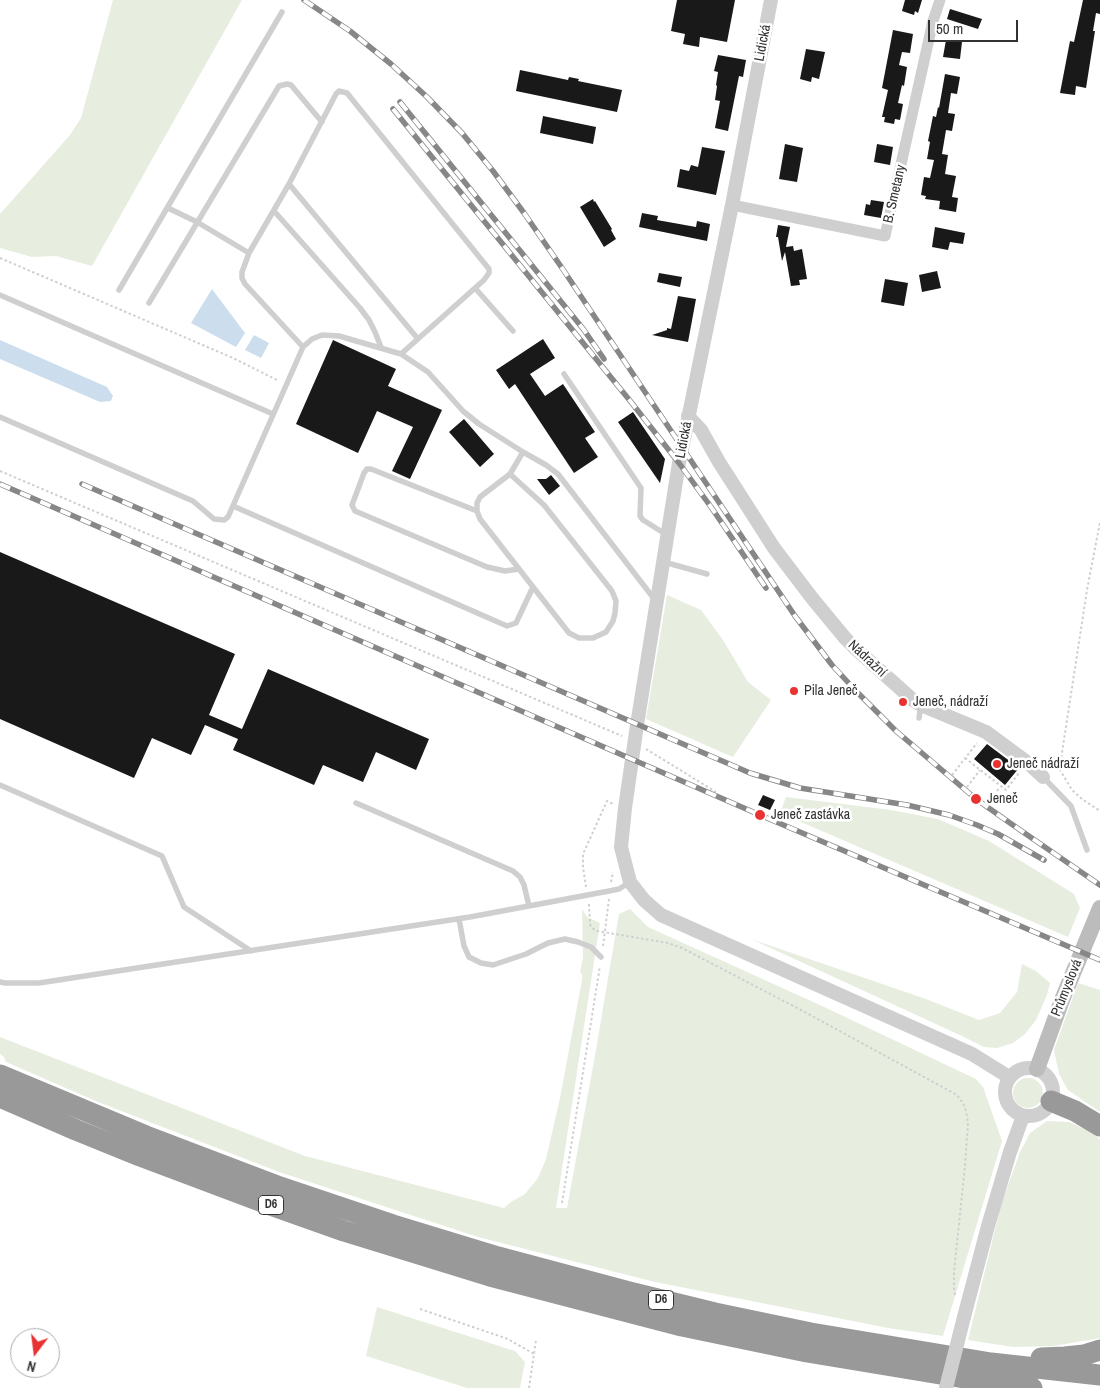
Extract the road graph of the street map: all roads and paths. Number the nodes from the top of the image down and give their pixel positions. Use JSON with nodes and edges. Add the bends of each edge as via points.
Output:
{"nodes":[{"id":1,"x":771,"y":0,"type":"edge"},
{"id":2,"x":940,"y":0,"type":"edge"},
{"id":3,"x":282,"y":12,"type":"dead end"},
{"id":4,"x":322,"y":122,"type":"junction"},
{"id":5,"x":289,"y":184,"type":"junction"},
{"id":6,"x":732,"y":205,"type":"junction"},
{"id":7,"x":168,"y":208,"type":"junction"},
{"id":8,"x":274,"y":210,"type":"junction"},
{"id":9,"x":197,"y":222,"type":"junction"},
{"id":10,"x":249,"y":253,"type":"junction"},
{"id":11,"x":0,"y":258,"type":"edge"},
{"id":12,"x":475,"y":288,"type":"junction"},
{"id":13,"x":119,"y":290,"type":"dead end"},
{"id":14,"x":0,"y":295,"type":"edge"},
{"id":15,"x":149,"y":302,"type":"dead end"},
{"id":16,"x":513,"y":331,"type":"dead end"},
{"id":17,"x":418,"y":339,"type":"junction"},
{"id":18,"x":303,"y":346,"type":"junction"},
{"id":19,"x":381,"y":347,"type":"junction"},
{"id":20,"x":401,"y":354,"type":"junction"},
{"id":21,"x":564,"y":374,"type":"dead end"},
{"id":22,"x":286,"y":384,"type":"junction"},
{"id":23,"x":273,"y":414,"type":"junction"},
{"id":24,"x":688,"y":416,"type":"junction"},
{"id":25,"x":0,"y":417,"type":"edge"},
{"id":26,"x":523,"y":452,"type":"junction"},
{"id":27,"x":0,"y":471,"type":"edge"},
{"id":28,"x":510,"y":474,"type":"junction"},
{"id":29,"x":232,"y":506,"type":"junction"},
{"id":30,"x":477,"y":511,"type":"junction"},
{"id":31,"x":1100,"y":522,"type":"edge"},
{"id":32,"x":666,"y":535,"type":"junction"},
{"id":33,"x":662,"y":561,"type":"junction"},
{"id":34,"x":519,"y":569,"type":"junction"},
{"id":35,"x":707,"y":574,"type":"dead end"},
{"id":36,"x":533,"y":587,"type":"junction"},
{"id":37,"x":656,"y":602,"type":"junction"},
{"id":38,"x":986,"y":732,"type":"junction"},
{"id":39,"x":634,"y":742,"type":"junction"},
{"id":40,"x":965,"y":758,"type":"junction"},
{"id":41,"x":1027,"y":762,"type":"junction"},
{"id":42,"x":1057,"y":765,"type":"junction"},
{"id":43,"x":980,"y":770,"type":"junction"},
{"id":44,"x":952,"y":775,"type":"dead end"},
{"id":45,"x":1043,"y":777,"type":"junction"},
{"id":46,"x":0,"y":785,"type":"edge"},
{"id":47,"x":1001,"y":786,"type":"junction"},
{"id":48,"x":967,"y":787,"type":"dead end"},
{"id":49,"x":716,"y":792,"type":"dead end"},
{"id":50,"x":356,"y":803,"type":"dead end"},
{"id":51,"x":988,"y":803,"type":"dead end"},
{"id":52,"x":625,"y":808,"type":"junction"},
{"id":53,"x":1100,"y":811,"type":"edge"},
{"id":54,"x":1087,"y":850,"type":"dead end"},
{"id":55,"x":630,"y":882,"type":"junction"},
{"id":56,"x":588,"y":895,"type":"junction"},
{"id":57,"x":530,"y":906,"type":"junction"},
{"id":58,"x":1100,"y":908,"type":"edge"},
{"id":59,"x":459,"y":919,"type":"junction"},
{"id":60,"x":605,"y":932,"type":"junction"},
{"id":61,"x":251,"y":951,"type":"junction"},
{"id":62,"x":601,"y":957,"type":"junction"},
{"id":63,"x":0,"y":982,"type":"edge"},
{"id":64,"x":1037,"y":1069,"type":"junction"},
{"id":65,"x":0,"y":1075,"type":"edge"},
{"id":66,"x":1009,"y":1077,"type":"junction"},
{"id":67,"x":0,"y":1097,"type":"edge"},
{"id":68,"x":1051,"y":1101,"type":"junction"},
{"id":69,"x":1023,"y":1116,"type":"junction"},
{"id":70,"x":1100,"y":1126,"type":"edge"},
{"id":71,"x":562,"y":1203,"type":"dead end"},
{"id":72,"x":958,"y":1301,"type":"dead end"},
{"id":73,"x":420,"y":1309,"type":"dead end"},
{"id":74,"x":536,"y":1340,"type":"dead end"},
{"id":75,"x":1100,"y":1350,"type":"edge"},
{"id":76,"x":534,"y":1354,"type":"junction"},
{"id":77,"x":934,"y":1354,"type":"junction"},
{"id":78,"x":1100,"y":1375,"type":"edge"},
{"id":79,"x":998,"y":1385,"type":"edge"},
{"id":80,"x":528,"y":1388,"type":"edge"},
{"id":81,"x":946,"y":1388,"type":"edge"},
{"id":82,"x":1032,"y":1388,"type":"edge"}],
"edges":[{"from":1,"to":6,"type":"street","name":"Lidická"},
{"from":2,"to":6,"type":"street","name":"B. Smetany","via":[[885,236]]},
{"from":3,"to":7,"type":"lane"},
{"from":4,"to":5,"type":"lane"},
{"from":4,"to":9,"type":"lane","via":[[291,85],[279,86]]},
{"from":4,"to":12,"type":"lane","via":[[336,94],[339,91],[347,94],[490,268]]},
{"from":5,"to":8,"type":"lane"},
{"from":5,"to":17,"type":"lane"},
{"from":6,"to":24,"type":"street","name":"Lidická"},
{"from":7,"to":9,"type":"lane"},
{"from":7,"to":13,"type":"lane"},
{"from":8,"to":10,"type":"lane"},
{"from":8,"to":19,"type":"lane","via":[[360,308]]},
{"from":9,"to":10,"type":"lane"},
{"from":9,"to":15,"type":"lane"},
{"from":10,"to":18,"type":"lane","via":[[242,272],[245,284]]},
{"from":11,"to":22,"type":"path"},
{"from":12,"to":16,"type":"lane"},
{"from":12,"to":17,"type":"lane"},
{"from":14,"to":23,"type":"lane"},
{"from":17,"to":20,"type":"lane"},
{"from":18,"to":19,"type":"lane","via":[[322,335]]},
{"from":18,"to":22,"type":"lane"},
{"from":19,"to":20,"type":"lane"},
{"from":20,"to":26,"type":"lane","via":[[428,372],[479,424]]},
{"from":21,"to":32,"type":"lane","via":[[641,488],[640,516]]},
{"from":22,"to":23,"type":"lane"},
{"from":23,"to":29,"type":"lane"},
{"from":24,"to":32,"type":"street","name":"Lidická"},
{"from":24,"to":38,"type":"street","name":"Nádražní","via":[[701,430],[774,548],[845,638],[913,700],[920,712]]},
{"from":25,"to":29,"type":"lane","via":[[193,501],[214,519],[224,520]]},
{"from":26,"to":28,"type":"lane"},
{"from":26,"to":37,"type":"lane","via":[[558,474]]},
{"from":27,"to":39,"type":"path"},
{"from":28,"to":30,"type":"lane","via":[[480,497]]},
{"from":28,"to":36,"type":"lane","via":[[544,505],[612,591],[616,601],[613,621],[606,632],[593,638],[579,638],[569,633]]},
{"from":29,"to":36,"type":"lane","via":[[507,626],[516,623]]},
{"from":30,"to":34,"type":"lane"},
{"from":30,"to":34,"type":"lane","via":[[371,469],[364,473],[352,504],[355,511],[487,567],[505,571]]},
{"from":31,"to":42,"type":"path","via":[[1061,759]]},
{"from":32,"to":33,"type":"street","name":"Lidická"},
{"from":33,"to":35,"type":"lane"},
{"from":33,"to":37,"type":"street","name":"Lidická"},
{"from":34,"to":36,"type":"lane"},
{"from":37,"to":39,"type":"street","name":"Lidická"},
{"from":38,"to":40,"type":"path"},
{"from":38,"to":41,"type":"street","name":"Nádražní"},
{"from":39,"to":49,"type":"path"},
{"from":39,"to":52,"type":"street","name":"Lidická"},
{"from":40,"to":43,"type":"path"},
{"from":40,"to":44,"type":"path"},
{"from":41,"to":45,"type":"street","name":"Nádražní"},
{"from":41,"to":47,"type":"path","via":[[1006,790]]},
{"from":42,"to":45,"type":"path"},
{"from":42,"to":53,"type":"path","via":[[1072,790]]},
{"from":43,"to":47,"type":"path"},
{"from":43,"to":48,"type":"path"},
{"from":45,"to":54,"type":"lane","name":"Nádražní","via":[[1071,806]]},
{"from":46,"to":61,"type":"lane","via":[[162,856],[184,907]]},
{"from":47,"to":51,"type":"path"},
{"from":50,"to":57,"type":"lane","via":[[513,871],[524,885]]},
{"from":52,"to":55,"type":"street","name":"Lidická","via":[[621,847]]},
{"from":52,"to":56,"type":"path","via":[[607,801],[587,843],[583,867]]},
{"from":55,"to":56,"type":"lane","via":[[619,889]]},
{"from":55,"to":66,"type":"street","via":[[661,915],[972,1054]]},
{"from":56,"to":57,"type":"lane"},
{"from":56,"to":60,"type":"path","via":[[590,924],[597,931]]},
{"from":57,"to":59,"type":"lane"},
{"from":58,"to":64,"type":"main road","name":"Průmyslová"},
{"from":59,"to":61,"type":"lane"},
{"from":59,"to":62,"type":"lane","via":[[469,957],[481,963],[493,965],[565,939],[592,947]]},
{"from":60,"to":62,"type":"path"},
{"from":60,"to":72,"type":"path","via":[[682,948],[957,1095],[963,1103],[968,1123],[954,1272],[954,1291]]},
{"from":61,"to":63,"type":"lane","via":[[39,983]]},
{"from":62,"to":71,"type":"path"},
{"from":64,"to":66,"type":"street","via":[[1018,1070]]},
{"from":64,"to":68,"type":"street","via":[[1050,1079]]},
{"from":65,"to":77,"type":"highway","number":"D6","via":[[280,1187],[498,1257],[716,1313]]},
{"from":66,"to":69,"type":"street","via":[[1004,1090],[1007,1103]]},
{"from":67,"to":79,"type":"highway","number":"D6","via":[[140,1156],[273,1206],[490,1276],[682,1326],[806,1352]]},
{"from":68,"to":69,"type":"street","via":[[1043,1112]]},
{"from":68,"to":70,"type":"highway"},
{"from":69,"to":81,"type":"street","bridge":true,"via":[[1004,1170]]},
{"from":73,"to":76,"type":"path","via":[[508,1340]]},
{"from":74,"to":76,"type":"path"},
{"from":75,"to":77,"type":"highway","via":[[1065,1358]]},
{"from":76,"to":80,"type":"path"},
{"from":77,"to":78,"type":"highway","number":"D6"},
{"from":79,"to":82,"type":"highway","number":"D6"}]}
